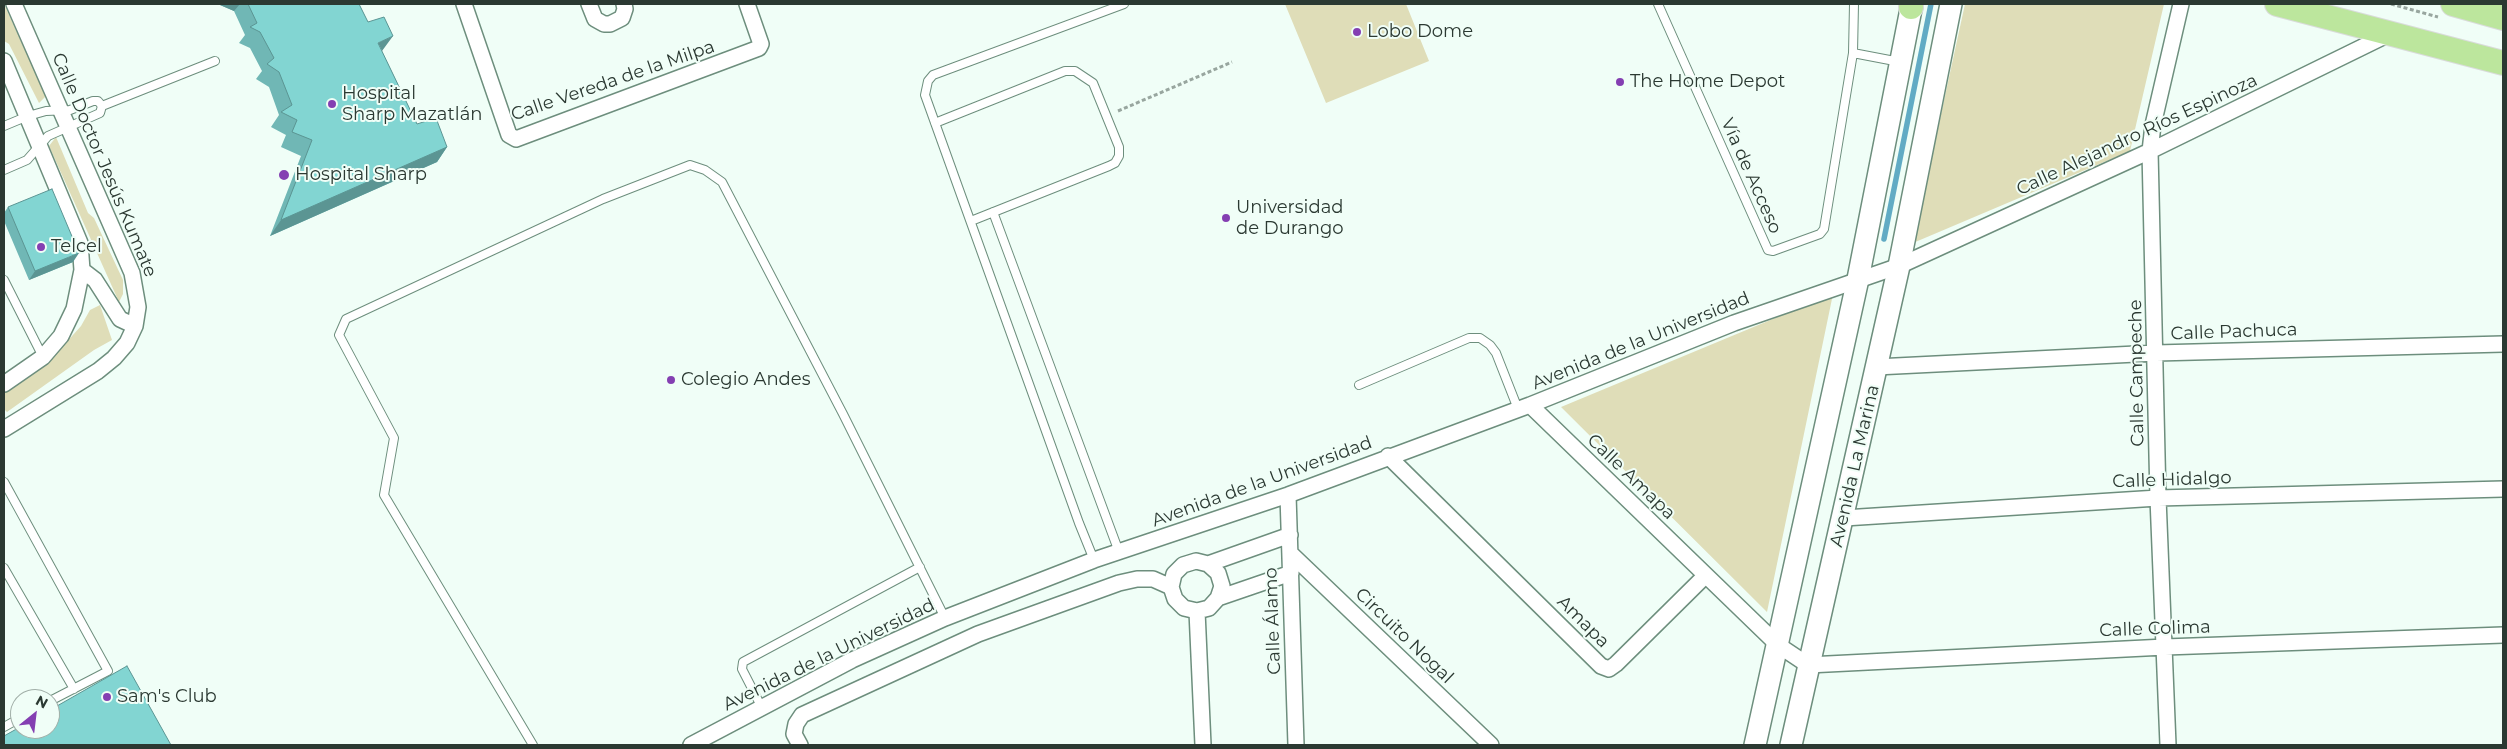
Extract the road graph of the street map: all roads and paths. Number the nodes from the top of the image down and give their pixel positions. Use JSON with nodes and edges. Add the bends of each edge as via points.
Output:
{"nodes":[{"id":1,"x":14,"y":4,"type":"edge"},
{"id":2,"x":464,"y":4,"type":"edge"},
{"id":3,"x":589,"y":4,"type":"edge"},
{"id":4,"x":624,"y":4,"type":"edge"},
{"id":5,"x":747,"y":4,"type":"edge"},
{"id":6,"x":1124,"y":4,"type":"edge"},
{"id":7,"x":1658,"y":4,"type":"edge"},
{"id":8,"x":1854,"y":4,"type":"edge"},
{"id":9,"x":1952,"y":4,"type":"edge"},
{"id":10,"x":2181,"y":4,"type":"edge"},
{"id":11,"x":2277,"y":4,"type":"edge"},
{"id":12,"x":2453,"y":4,"type":"edge"},
{"id":13,"x":1911,"y":5,"type":"edge"},
{"id":14,"x":2503,"y":18,"type":"edge"},
{"id":15,"x":2389,"y":34,"type":"junction"},
{"id":16,"x":1853,"y":53,"type":"junction"},
{"id":17,"x":4,"y":61,"type":"edge"},
{"id":18,"x":215,"y":61,"type":"dead end"},
{"id":19,"x":1232,"y":62,"type":"dead end"},
{"id":20,"x":1901,"y":62,"type":"junction"},
{"id":21,"x":2503,"y":63,"type":"edge"},
{"id":22,"x":102,"y":106,"type":"junction"},
{"id":23,"x":60,"y":110,"type":"junction"},
{"id":24,"x":28,"y":116,"type":"junction"},
{"id":25,"x":1106,"y":116,"type":"junction"},
{"id":26,"x":935,"y":123,"type":"junction"},
{"id":27,"x":4,"y":126,"type":"edge"},
{"id":28,"x":68,"y":126,"type":"junction"},
{"id":29,"x":40,"y":144,"type":"junction"},
{"id":30,"x":2150,"y":151,"type":"junction"},
{"id":31,"x":4,"y":170,"type":"edge"},
{"id":32,"x":993,"y":212,"type":"junction"},
{"id":33,"x":971,"y":221,"type":"junction"},
{"id":34,"x":1898,"y":266,"type":"junction"},
{"id":35,"x":82,"y":270,"type":"junction"},
{"id":36,"x":1858,"y":279,"type":"junction"},
{"id":37,"x":4,"y":280,"type":"edge"},
{"id":38,"x":135,"y":326,"type":"junction"},
{"id":39,"x":2503,"y":344,"type":"edge"},
{"id":40,"x":2156,"y":353,"type":"junction"},
{"id":41,"x":43,"y":357,"type":"junction"},
{"id":42,"x":1876,"y":367,"type":"junction"},
{"id":43,"x":4,"y":384,"type":"edge"},
{"id":44,"x":1359,"y":384,"type":"dead end"},
{"id":45,"x":1524,"y":407,"type":"junction"},
{"id":46,"x":4,"y":430,"type":"edge"},
{"id":47,"x":1388,"y":456,"type":"junction"},
{"id":48,"x":4,"y":482,"type":"edge"},
{"id":49,"x":2503,"y":489,"type":"edge"},
{"id":50,"x":7,"y":495,"type":"edge"},
{"id":51,"x":1288,"y":495,"type":"junction"},
{"id":52,"x":2158,"y":498,"type":"junction"},
{"id":53,"x":1844,"y":518,"type":"junction"},
{"id":54,"x":1290,"y":535,"type":"junction"},
{"id":55,"x":1119,"y":552,"type":"junction"},
{"id":56,"x":1290,"y":553,"type":"junction"},
{"id":57,"x":1094,"y":560,"type":"junction"},
{"id":58,"x":1208,"y":564,"type":"junction"},
{"id":59,"x":920,"y":567,"type":"junction"},
{"id":60,"x":4,"y":568,"type":"edge"},
{"id":61,"x":1291,"y":572,"type":"junction"},
{"id":62,"x":1705,"y":576,"type":"junction"},
{"id":63,"x":1171,"y":587,"type":"junction"},
{"id":64,"x":1218,"y":598,"type":"junction"},
{"id":65,"x":1197,"y":611,"type":"junction"},
{"id":66,"x":945,"y":618,"type":"junction"},
{"id":67,"x":2503,"y":635,"type":"edge"},
{"id":68,"x":1778,"y":645,"type":"junction"},
{"id":69,"x":2166,"y":647,"type":"junction"},
{"id":70,"x":1808,"y":665,"type":"junction"},
{"id":71,"x":74,"y":689,"type":"junction"},
{"id":72,"x":60,"y":697,"type":"edge"},
{"id":73,"x":762,"y":708,"type":"junction"},
{"id":74,"x":534,"y":745,"type":"edge"},
{"id":75,"x":691,"y":745,"type":"edge"},
{"id":76,"x":800,"y":745,"type":"edge"},
{"id":77,"x":1203,"y":745,"type":"edge"},
{"id":78,"x":1296,"y":745,"type":"edge"},
{"id":79,"x":1492,"y":745,"type":"edge"},
{"id":80,"x":1755,"y":745,"type":"edge"},
{"id":81,"x":1791,"y":745,"type":"edge"},
{"id":82,"x":2168,"y":745,"type":"edge"}],
"edges":[{"from":1,"to":23,"type":"street","name":"Calle Doctor Jesús Kumate"},
{"from":2,"to":5,"type":"street","name":"Calle Vereda de la Milpa","via":[[509,135],[516,139],[759,48],[761,44]]},
{"from":3,"to":4,"type":"street","via":[[595,19],[604,24],[622,18]]},
{"from":6,"to":26,"type":"lane","via":[[933,75],[925,95]]},
{"from":7,"to":16,"type":"lane","name":"Vía de Acceso","via":[[1770,251],[1820,234],[1824,228]]},
{"from":8,"to":16,"type":"lane","name":"Vía de Acceso"},
{"from":9,"to":34,"type":"main road","name":"Avenida La Marina"},
{"from":10,"to":30,"type":"street","name":"Calle Campeche"},
{"from":11,"to":15,"type":"main road"},
{"from":12,"to":14,"type":"main road"},
{"from":13,"to":20,"type":"main road","name":"Avenida La Marina"},
{"from":15,"to":21,"type":"main road"},
{"from":15,"to":30,"type":"street","name":"Calle Alejandro Ríos Espinoza"},
{"from":16,"to":20,"type":"lane"},
{"from":17,"to":24,"type":"street"},
{"from":18,"to":22,"type":"lane"},
{"from":19,"to":25,"type":"path"},
{"from":20,"to":36,"type":"main road","name":"Avenida La Marina"},
{"from":22,"to":23,"type":"lane","via":[[93,101],[70,110]]},
{"from":22,"to":28,"type":"lane","via":[[100,113]]},
{"from":23,"to":24,"type":"lane"},
{"from":23,"to":28,"type":"street","name":"Calle Doctor Jesús Kumate"},
{"from":24,"to":27,"type":"lane"},
{"from":24,"to":29,"type":"street"},
{"from":25,"to":26,"type":"lane","via":[[1094,83],[1075,71],[1065,71]]},
{"from":25,"to":32,"type":"lane","via":[[1119,147],[1115,163]]},
{"from":26,"to":33,"type":"lane"},
{"from":28,"to":29,"type":"lane"},
{"from":28,"to":38,"type":"street","name":"Calle Doctor Jesús Kumate","via":[[132,273],[138,307]]},
{"from":29,"to":31,"type":"lane","via":[[27,160]]},
{"from":29,"to":35,"type":"street","via":[[80,243]]},
{"from":30,"to":34,"type":"street","name":"Calle Alejandro Ríos Espinoza"},
{"from":30,"to":40,"type":"street","name":"Calle Campeche"},
{"from":32,"to":33,"type":"lane"},
{"from":32,"to":55,"type":"lane"},
{"from":33,"to":57,"type":"lane"},
{"from":34,"to":36,"type":"street"},
{"from":34,"to":42,"type":"main road","name":"Avenida La Marina"},
{"from":35,"to":38,"type":"street","via":[[95,280],[120,319]]},
{"from":35,"to":41,"type":"street","via":[[68,325]]},
{"from":36,"to":45,"type":"street","name":"Avenida de la Universidad","via":[[1734,323]]},
{"from":36,"to":68,"type":"main road","name":"Avenida La Marina"},
{"from":37,"to":41,"type":"lane"},
{"from":38,"to":46,"type":"street","name":"Calle Doctor Jesús Kumate","via":[[128,342],[98,371]]},
{"from":39,"to":40,"type":"street","name":"Calle Pachuca"},
{"from":40,"to":42,"type":"street","name":"Calle Pachuca"},
{"from":40,"to":52,"type":"street","name":"Calle Campeche"},
{"from":41,"to":43,"type":"street"},
{"from":42,"to":53,"type":"main road","name":"Avenida La Marina"},
{"from":44,"to":45,"type":"lane","via":[[1470,338],[1480,338],[1496,354]]},
{"from":45,"to":47,"type":"street","name":"Avenida de la Universidad"},
{"from":45,"to":62,"type":"street","name":"Calle Amapa"},
{"from":47,"to":51,"type":"street","name":"Avenida de la Universidad"},
{"from":47,"to":62,"type":"street","name":"Amapa","via":[[1601,666],[1609,669],[1616,664]]},
{"from":48,"to":50,"type":"lane"},
{"from":49,"to":52,"type":"street","name":"Calle Hidalgo"},
{"from":50,"to":71,"type":"lane","via":[[108,671]]},
{"from":51,"to":54,"type":"street","name":"Calle Álamo"},
{"from":51,"to":55,"type":"street","name":"Avenida de la Universidad"},
{"from":52,"to":53,"type":"street","name":"Calle Hidalgo"},
{"from":52,"to":69,"type":"street","name":"Calle Campeche"},
{"from":53,"to":70,"type":"main road","name":"Avenida La Marina"},
{"from":54,"to":56,"type":"street","name":"Calle Álamo"},
{"from":54,"to":58,"type":"street"},
{"from":55,"to":57,"type":"street","name":"Avenida de la Universidad"},
{"from":56,"to":61,"type":"street","name":"Calle Álamo"},
{"from":56,"to":79,"type":"street","name":"Circuito Nogal"},
{"from":57,"to":66,"type":"street","name":"Avenida de la Universidad"},
{"from":58,"to":63,"type":"street","via":[[1196,561],[1183,565],[1174,574]]},
{"from":58,"to":64,"type":"street","via":[[1218,573],[1222,586]]},
{"from":59,"to":66,"type":"lane"},
{"from":59,"to":73,"type":"lane","via":[[742,662],[742,669]]},
{"from":59,"to":74,"type":"lane","via":[[722,182],[705,170],[690,165],[603,199],[346,319],[339,335],[394,438],[384,495]]},
{"from":60,"to":71,"type":"lane"},
{"from":61,"to":64,"type":"street"},
{"from":61,"to":78,"type":"street","name":"Calle Álamo"},
{"from":62,"to":68,"type":"street"},
{"from":63,"to":65,"type":"street","via":[[1174,599],[1184,608]]},
{"from":63,"to":76,"type":"street","via":[[1153,579],[1119,583],[1018,618],[961,642],[802,715],[794,734]]},
{"from":64,"to":65,"type":"street","via":[[1209,608]]},
{"from":65,"to":77,"type":"street"},
{"from":66,"to":73,"type":"street","name":"Avenida de la Universidad","via":[[852,660]]},
{"from":67,"to":69,"type":"street","name":"Calle Colima"},
{"from":68,"to":70,"type":"street"},
{"from":68,"to":80,"type":"main road","name":"Avenida La Marina"},
{"from":69,"to":70,"type":"street","name":"Calle Colima"},
{"from":69,"to":82,"type":"street","name":"Calle Campeche"},
{"from":70,"to":81,"type":"main road","name":"Avenida La Marina"},
{"from":71,"to":72,"type":"lane"},
{"from":73,"to":75,"type":"street","name":"Avenida de la Universidad"}]}
